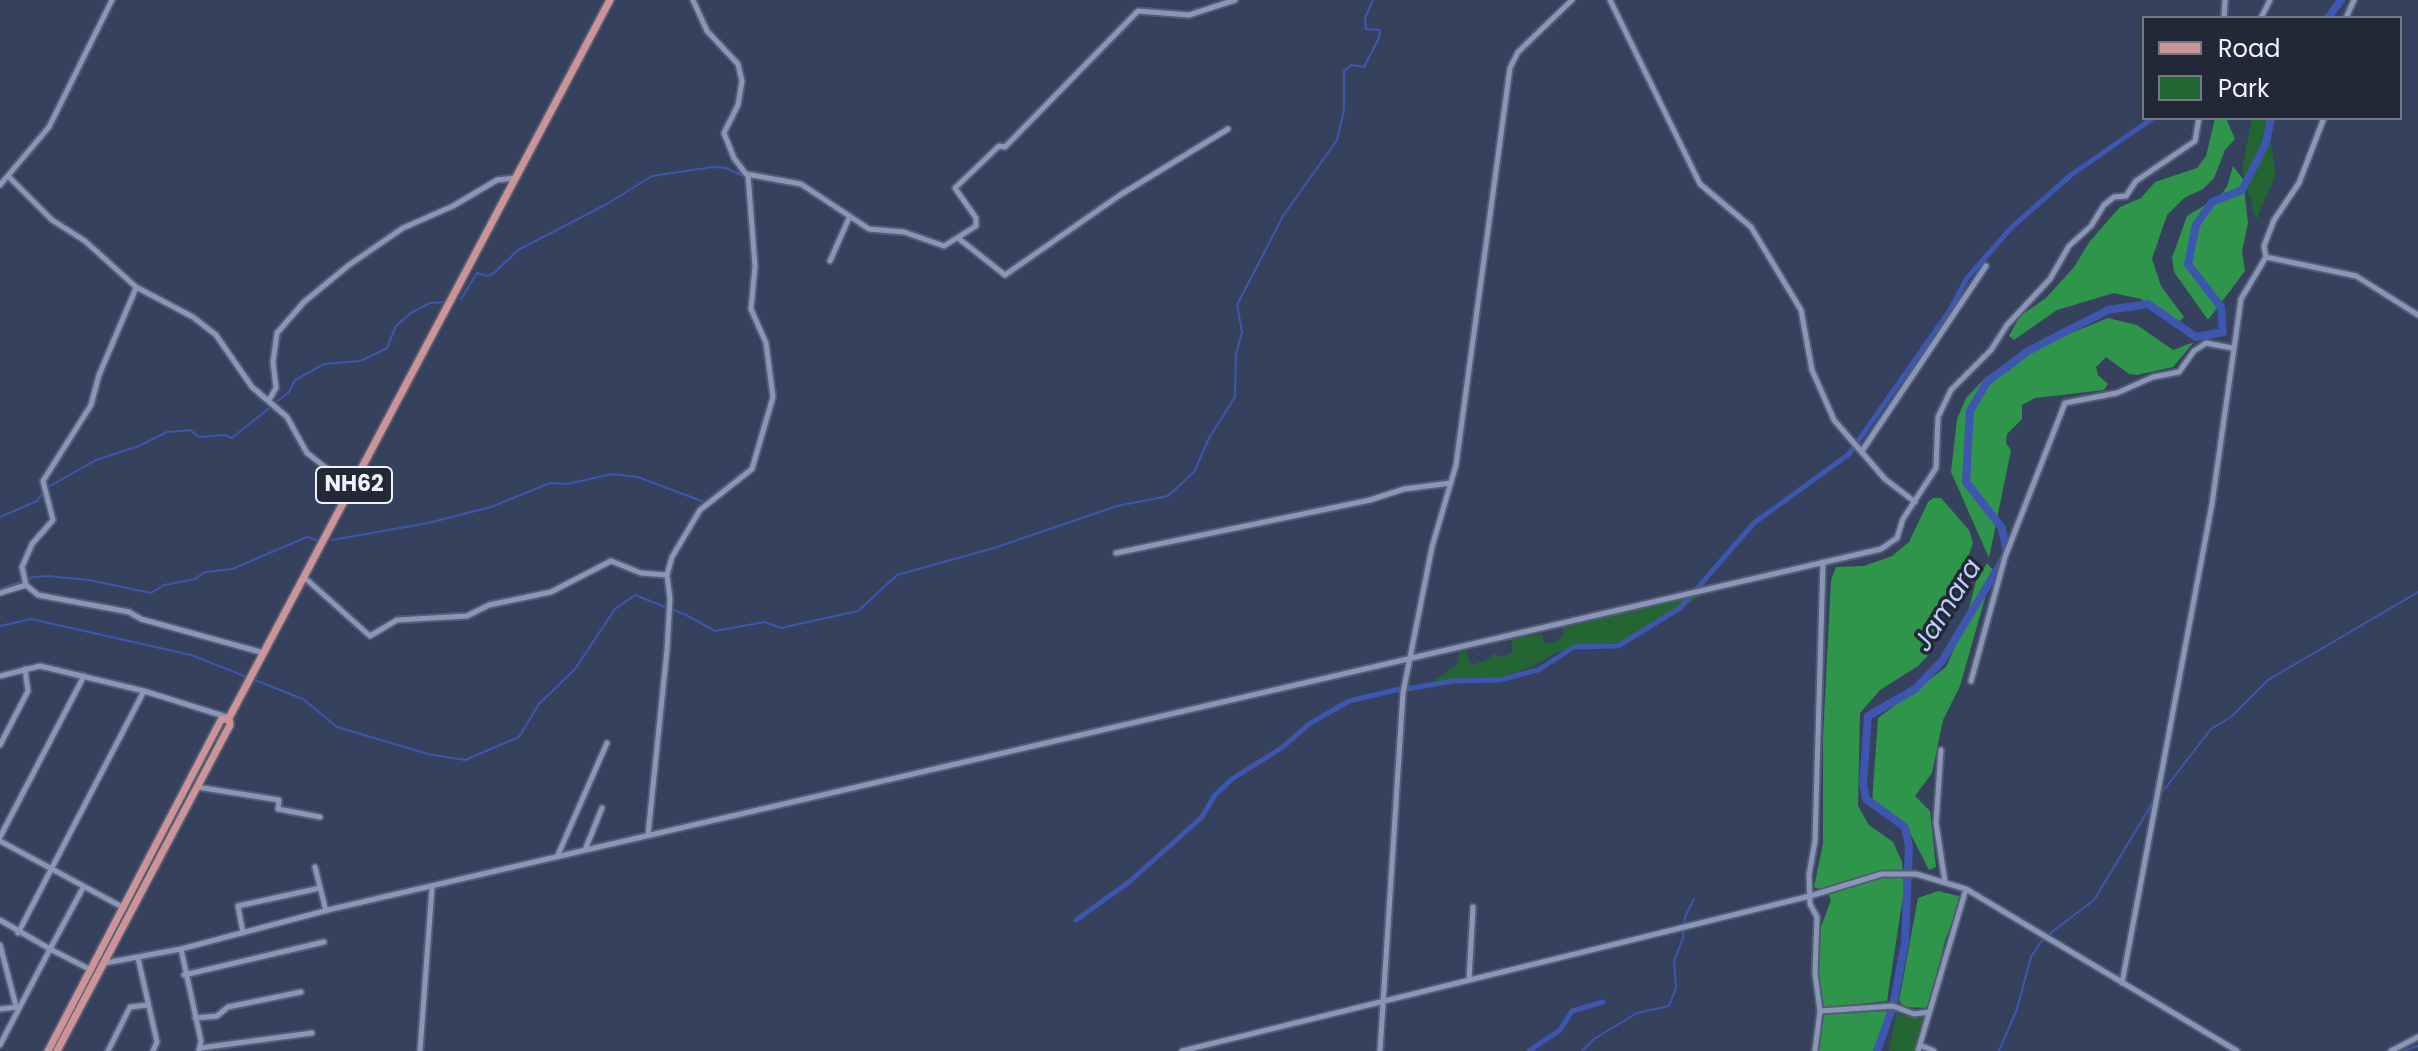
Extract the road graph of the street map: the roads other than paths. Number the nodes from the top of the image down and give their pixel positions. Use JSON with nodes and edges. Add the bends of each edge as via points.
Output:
{"nodes":[{"id":1,"x":112,"y":0,"type":"edge"},
{"id":2,"x":610,"y":0,"type":"edge"},
{"id":3,"x":693,"y":0,"type":"edge"},
{"id":4,"x":1235,"y":0,"type":"edge"},
{"id":5,"x":1572,"y":0,"type":"edge"},
{"id":6,"x":1610,"y":0,"type":"edge"},
{"id":7,"x":2199,"y":120,"type":"edge"},
{"id":8,"x":2323,"y":120,"type":"edge"},
{"id":9,"x":1228,"y":129,"type":"dead end"},
{"id":10,"x":748,"y":174,"type":"junction"},
{"id":11,"x":9,"y":177,"type":"junction"},
{"id":12,"x":518,"y":177,"type":"junction"},
{"id":13,"x":0,"y":185,"type":"edge"},
{"id":14,"x":849,"y":218,"type":"junction"},
{"id":15,"x":958,"y":238,"type":"junction"},
{"id":16,"x":2266,"y":257,"type":"junction"},
{"id":17,"x":830,"y":261,"type":"dead end"},
{"id":18,"x":1986,"y":266,"type":"dead end"},
{"id":19,"x":136,"y":287,"type":"junction"},
{"id":20,"x":2418,"y":315,"type":"edge"},
{"id":21,"x":2232,"y":348,"type":"junction"},
{"id":22,"x":271,"y":402,"type":"junction"},
{"id":23,"x":1862,"y":451,"type":"junction"},
{"id":24,"x":1451,"y":483,"type":"junction"},
{"id":25,"x":352,"y":488,"type":"junction"},
{"id":26,"x":1915,"y":502,"type":"junction"},
{"id":27,"x":1116,"y":553,"type":"dead end"},
{"id":28,"x":1823,"y":562,"type":"junction"},
{"id":29,"x":667,"y":575,"type":"junction"},
{"id":30,"x":305,"y":578,"type":"junction"},
{"id":31,"x":25,"y":582,"type":"junction"},
{"id":32,"x":0,"y":593,"type":"edge"},
{"id":33,"x":265,"y":653,"type":"junction"},
{"id":34,"x":1409,"y":659,"type":"junction"},
{"id":35,"x":25,"y":669,"type":"junction"},
{"id":36,"x":0,"y":676,"type":"edge"},
{"id":37,"x":84,"y":676,"type":"junction"},
{"id":38,"x":1971,"y":681,"type":"dead end"},
{"id":39,"x":144,"y":691,"type":"junction"},
{"id":40,"x":229,"y":718,"type":"junction"},
{"id":41,"x":607,"y":743,"type":"dead end"},
{"id":42,"x":0,"y":745,"type":"edge"},
{"id":43,"x":1941,"y":750,"type":"dead end"},
{"id":44,"x":197,"y":787,"type":"junction"},
{"id":45,"x":602,"y":808,"type":"dead end"},
{"id":46,"x":320,"y":817,"type":"dead end"},
{"id":47,"x":648,"y":835,"type":"junction"},
{"id":48,"x":0,"y":839,"type":"edge"},
{"id":49,"x":585,"y":851,"type":"junction"},
{"id":50,"x":556,"y":858,"type":"junction"},
{"id":51,"x":315,"y":867,"type":"dead end"},
{"id":52,"x":52,"y":870,"type":"junction"},
{"id":53,"x":1945,"y":882,"type":"junction"},
{"id":54,"x":83,"y":888,"type":"junction"},
{"id":55,"x":320,"y":888,"type":"junction"},
{"id":56,"x":432,"y":888,"type":"junction"},
{"id":57,"x":1966,"y":889,"type":"junction"},
{"id":58,"x":1810,"y":896,"type":"junction"},
{"id":59,"x":1473,"y":907,"type":"dead end"},
{"id":60,"x":124,"y":908,"type":"junction"},
{"id":61,"x":326,"y":911,"type":"junction"},
{"id":62,"x":0,"y":920,"type":"edge"},
{"id":63,"x":18,"y":933,"type":"junction"},
{"id":64,"x":243,"y":933,"type":"junction"},
{"id":65,"x":324,"y":942,"type":"dead end"},
{"id":66,"x":0,"y":945,"type":"edge"},
{"id":67,"x":50,"y":949,"type":"junction"},
{"id":68,"x":181,"y":949,"type":"junction"},
{"id":69,"x":138,"y":958,"type":"junction"},
{"id":70,"x":105,"y":963,"type":"junction"},
{"id":71,"x":91,"y":970,"type":"junction"},
{"id":72,"x":184,"y":975,"type":"junction"},
{"id":73,"x":1469,"y":980,"type":"junction"},
{"id":74,"x":2122,"y":983,"type":"junction"},
{"id":75,"x":301,"y":992,"type":"dead end"},
{"id":76,"x":1383,"y":1001,"type":"junction"},
{"id":77,"x":148,"y":1005,"type":"junction"},
{"id":78,"x":18,"y":1007,"type":"junction"},
{"id":79,"x":0,"y":1009,"type":"edge"},
{"id":80,"x":1820,"y":1011,"type":"junction"},
{"id":81,"x":1930,"y":1012,"type":"junction"},
{"id":82,"x":195,"y":1018,"type":"junction"},
{"id":83,"x":312,"y":1033,"type":"dead end"},
{"id":84,"x":2418,"y":1037,"type":"edge"},
{"id":85,"x":0,"y":1045,"type":"edge"},
{"id":86,"x":1919,"y":1048,"type":"edge"},
{"id":87,"x":199,"y":1049,"type":"edge"},
{"id":88,"x":48,"y":1051,"type":"edge"},
{"id":89,"x":57,"y":1051,"type":"edge"},
{"id":90,"x":108,"y":1051,"type":"edge"},
{"id":91,"x":153,"y":1051,"type":"edge"},
{"id":92,"x":420,"y":1051,"type":"edge"},
{"id":93,"x":1182,"y":1051,"type":"edge"},
{"id":94,"x":1380,"y":1051,"type":"edge"},
{"id":95,"x":1815,"y":1051,"type":"edge"},
{"id":96,"x":1934,"y":1051,"type":"edge"},
{"id":97,"x":2237,"y":1051,"type":"edge"},
{"id":98,"x":2391,"y":1051,"type":"edge"}],
"edges":[{"from":1,"to":11,"type":"street","via":[[49,127]]},
{"from":2,"to":12,"type":"main road","number":"NH62"},
{"from":3,"to":10,"type":"street","via":[[707,31],[738,64],[738,105],[724,133]]},
{"from":4,"to":15,"type":"street","via":[[1189,15],[1138,11],[1005,147],[999,146],[955,188],[976,218],[976,226]]},
{"from":5,"to":24,"type":"street","via":[[1518,52],[1510,68]]},
{"from":6,"to":23,"type":"street","via":[[1700,184],[1751,227],[1801,310],[1812,370],[1824,400]]},
{"from":7,"to":26,"type":"street","via":[[2195,141],[2136,181],[2126,196],[2104,205],[2069,246],[2050,279],[1951,390],[1938,417],[1936,468]]},
{"from":8,"to":16,"type":"street","via":[[2304,173],[2274,220],[2264,246]]},
{"from":9,"to":15,"type":"street","via":[[1005,275]]},
{"from":10,"to":14,"type":"street","via":[[801,184]]},
{"from":10,"to":29,"type":"street","via":[[755,266],[751,309],[766,343],[773,397],[752,469],[700,510]]},
{"from":11,"to":13,"type":"street"},
{"from":11,"to":19,"type":"street","via":[[33,204]]},
{"from":12,"to":22,"type":"street","via":[[497,180],[403,228],[304,302],[277,333]]},
{"from":12,"to":25,"type":"main road","number":"NH62"},
{"from":14,"to":15,"type":"street","via":[[869,229],[904,232],[944,246]]},
{"from":14,"to":17,"type":"street"},
{"from":16,"to":20,"type":"street","via":[[2356,276]]},
{"from":16,"to":21,"type":"street","via":[[2241,299]]},
{"from":18,"to":23,"type":"street"},
{"from":19,"to":22,"type":"street","via":[[216,335],[252,387]]},
{"from":19,"to":31,"type":"street","via":[[91,405],[43,481],[53,520],[35,536],[22,567]]},
{"from":21,"to":38,"type":"street","via":[[2206,343],[2179,372],[2065,403],[2005,557]]},
{"from":21,"to":74,"type":"street","via":[[2212,504]]},
{"from":22,"to":25,"type":"street","via":[[287,417],[312,458]]},
{"from":23,"to":26,"type":"street","via":[[1891,485]]},
{"from":24,"to":27,"type":"street"},
{"from":24,"to":34,"type":"street"},
{"from":25,"to":30,"type":"main road","number":"NH62"},
{"from":26,"to":28,"type":"street","via":[[1897,538],[1881,549]]},
{"from":28,"to":34,"type":"street"},
{"from":28,"to":58,"type":"street"},
{"from":29,"to":30,"type":"street","via":[[641,573],[611,561],[551,592],[489,605],[467,616],[397,620],[370,636]]},
{"from":29,"to":47,"type":"street","via":[[667,650]]},
{"from":30,"to":33,"type":"main road","number":"NH62"},
{"from":31,"to":32,"type":"street"},
{"from":31,"to":33,"type":"street","via":[[38,595],[129,612]]},
{"from":33,"to":40,"type":"main road","number":"NH62"},
{"from":34,"to":47,"type":"street"},
{"from":34,"to":76,"type":"street"},
{"from":35,"to":36,"type":"street"},
{"from":35,"to":37,"type":"street","via":[[40,666]]},
{"from":35,"to":42,"type":"street","via":[[28,691]]},
{"from":37,"to":39,"type":"street"},
{"from":37,"to":48,"type":"street"},
{"from":39,"to":40,"type":"street"},
{"from":39,"to":52,"type":"street"},
{"from":40,"to":44,"type":"main road","number":"NH62"},
{"from":40,"to":60,"type":"main road","number":"NH62","via":[[221,720]]},
{"from":41,"to":50,"type":"street"},
{"from":43,"to":53,"type":"street","via":[[1936,823]]},
{"from":44,"to":46,"type":"street","via":[[279,800],[278,809]]},
{"from":44,"to":70,"type":"main road","number":"NH62"},
{"from":45,"to":49,"type":"street"},
{"from":47,"to":49,"type":"street"},
{"from":48,"to":52,"type":"street"},
{"from":49,"to":50,"type":"street"},
{"from":50,"to":56,"type":"street"},
{"from":51,"to":55,"type":"street"},
{"from":52,"to":54,"type":"street"},
{"from":52,"to":63,"type":"street"},
{"from":53,"to":57,"type":"street"},
{"from":53,"to":58,"type":"street","via":[[1916,874],[1882,874]]},
{"from":54,"to":60,"type":"street"},
{"from":54,"to":67,"type":"street"},
{"from":55,"to":61,"type":"street"},
{"from":55,"to":64,"type":"street","via":[[238,906]]},
{"from":56,"to":61,"type":"street"},
{"from":56,"to":92,"type":"street"},
{"from":57,"to":74,"type":"street"},
{"from":57,"to":81,"type":"street"},
{"from":58,"to":73,"type":"street"},
{"from":58,"to":80,"type":"street","via":[[1817,917]]},
{"from":59,"to":73,"type":"street"},
{"from":60,"to":71,"type":"main road","number":"NH62"},
{"from":61,"to":64,"type":"street"},
{"from":62,"to":63,"type":"street"},
{"from":63,"to":67,"type":"street"},
{"from":64,"to":68,"type":"street"},
{"from":65,"to":72,"type":"street"},
{"from":66,"to":78,"type":"street"},
{"from":67,"to":71,"type":"street"},
{"from":67,"to":78,"type":"street"},
{"from":68,"to":69,"type":"street"},
{"from":68,"to":72,"type":"street"},
{"from":69,"to":70,"type":"street"},
{"from":69,"to":77,"type":"street"},
{"from":70,"to":89,"type":"main road","number":"NH62"},
{"from":71,"to":88,"type":"main road","number":"NH62"},
{"from":72,"to":82,"type":"street"},
{"from":73,"to":76,"type":"street"},
{"from":74,"to":97,"type":"street"},
{"from":75,"to":82,"type":"street"},
{"from":76,"to":93,"type":"street"},
{"from":76,"to":94,"type":"street"},
{"from":77,"to":90,"type":"street","via":[[130,1007]]},
{"from":77,"to":91,"type":"street","via":[[157,1042]]},
{"from":78,"to":79,"type":"street"},
{"from":78,"to":85,"type":"street"},
{"from":80,"to":81,"type":"street","via":[[1893,1006],[1914,1014]]},
{"from":80,"to":95,"type":"street"},
{"from":81,"to":86,"type":"street"},
{"from":82,"to":87,"type":"street"},
{"from":83,"to":87,"type":"street"},
{"from":84,"to":98,"type":"street"},
{"from":86,"to":96,"type":"street"}]}
